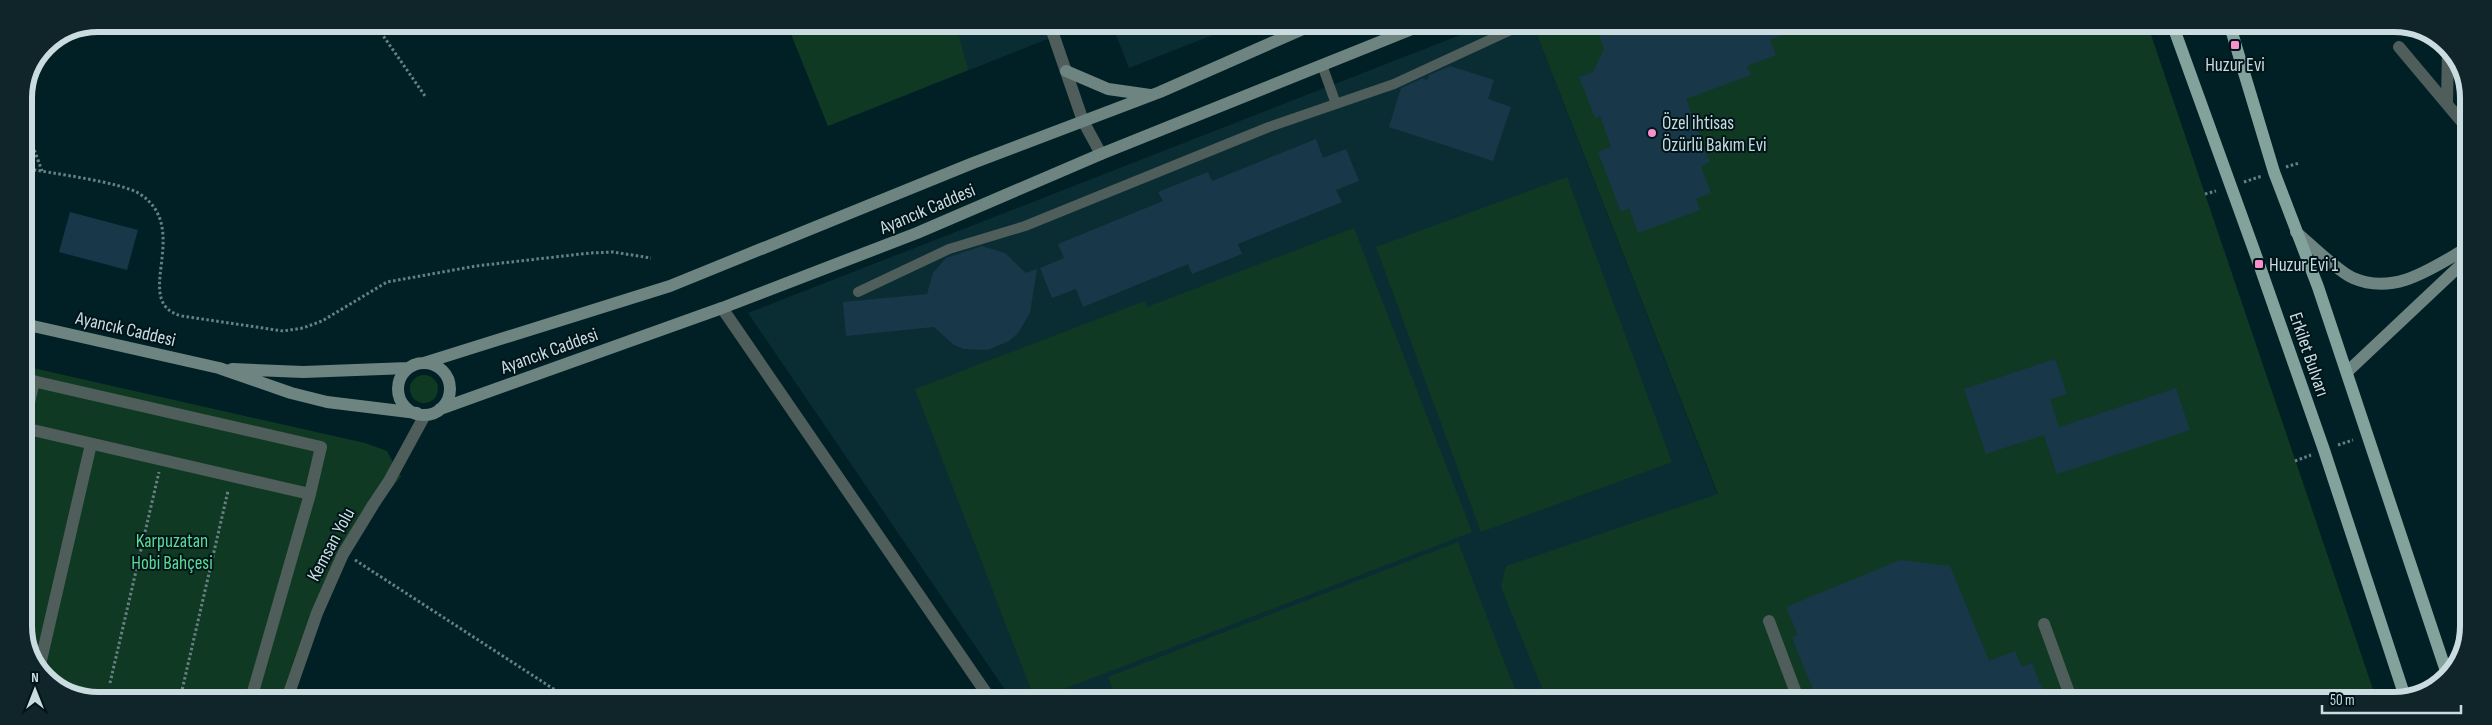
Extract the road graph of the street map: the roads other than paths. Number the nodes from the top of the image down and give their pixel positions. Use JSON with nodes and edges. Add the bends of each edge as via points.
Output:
{"nodes":[{"id":1,"x":1053,"y":33,"type":"edge"},
{"id":2,"x":1294,"y":33,"type":"edge"},
{"id":3,"x":1402,"y":33,"type":"edge"},
{"id":4,"x":1504,"y":33,"type":"edge"},
{"id":5,"x":2175,"y":33,"type":"edge"},
{"id":6,"x":2232,"y":33,"type":"edge"},
{"id":7,"x":2399,"y":47,"type":"dead end"},
{"id":8,"x":2448,"y":61,"type":"edge"},
{"id":9,"x":1322,"y":65,"type":"junction"},
{"id":10,"x":1066,"y":71,"type":"junction"},
{"id":11,"x":1152,"y":96,"type":"junction"},
{"id":12,"x":1336,"y":104,"type":"junction"},
{"id":13,"x":2446,"y":104,"type":"junction"},
{"id":14,"x":1083,"y":121,"type":"junction"},
{"id":15,"x":2459,"y":121,"type":"edge"},
{"id":16,"x":1100,"y":154,"type":"junction"},
{"id":17,"x":2296,"y":232,"type":"junction"},
{"id":18,"x":2459,"y":253,"type":"edge"},
{"id":19,"x":2459,"y":266,"type":"edge"},
{"id":20,"x":858,"y":292,"type":"dead end"},
{"id":21,"x":722,"y":308,"type":"junction"},
{"id":22,"x":33,"y":326,"type":"edge"},
{"id":23,"x":424,"y":363,"type":"junction"},
{"id":24,"x":219,"y":368,"type":"junction"},
{"id":25,"x":408,"y":368,"type":"junction"},
{"id":26,"x":2347,"y":372,"type":"junction"},
{"id":27,"x":33,"y":381,"type":"edge"},
{"id":28,"x":440,"y":409,"type":"junction"},
{"id":29,"x":421,"y":414,"type":"junction"},
{"id":30,"x":33,"y":430,"type":"edge"},
{"id":31,"x":91,"y":444,"type":"junction"},
{"id":32,"x":310,"y":494,"type":"junction"},
{"id":33,"x":1769,"y":622,"type":"dead end"},
{"id":34,"x":2044,"y":624,"type":"dead end"},
{"id":35,"x":41,"y":660,"type":"edge"},
{"id":36,"x":2445,"y":667,"type":"edge"},
{"id":37,"x":253,"y":692,"type":"edge"},
{"id":38,"x":289,"y":692,"type":"edge"},
{"id":39,"x":986,"y":692,"type":"edge"},
{"id":40,"x":1796,"y":692,"type":"edge"},
{"id":41,"x":2069,"y":692,"type":"edge"},
{"id":42,"x":2403,"y":692,"type":"edge"}],
"edges":[{"from":1,"to":10,"type":"street"},
{"from":2,"to":11,"type":"street","name":"Ayancık Caddesi"},
{"from":3,"to":9,"type":"street","name":"Ayancık Caddesi"},
{"from":4,"to":12,"type":"lane","via":[[1394,84]]},
{"from":5,"to":42,"type":"main road","name":"Erkilet Bulvarı","via":[[2260,264]]},
{"from":6,"to":17,"type":"main road","name":"Erkilet Bulvarı","via":[[2274,172]]},
{"from":7,"to":13,"type":"street"},
{"from":8,"to":13,"type":"street"},
{"from":9,"to":12,"type":"lane"},
{"from":9,"to":16,"type":"street","name":"Ayancık Caddesi"},
{"from":10,"to":11,"type":"street","via":[[1108,89]]},
{"from":10,"to":14,"type":"street"},
{"from":11,"to":14,"type":"street","name":"Ayancık Caddesi"},
{"from":12,"to":20,"type":"lane","via":[[1269,127],[1025,226],[949,249]]},
{"from":13,"to":15,"type":"street"},
{"from":14,"to":16,"type":"street"},
{"from":14,"to":23,"type":"street","name":"Ayancık Caddesi","via":[[670,286]]},
{"from":16,"to":21,"type":"street","name":"Ayancık Caddesi","via":[[917,233]]},
{"from":17,"to":18,"type":"street","via":[[2351,278],[2382,284],[2416,278]]},
{"from":17,"to":26,"type":"main road","name":"Erkilet Bulvarı"},
{"from":19,"to":26,"type":"street"},
{"from":21,"to":28,"type":"street","name":"Ayancık Caddesi"},
{"from":21,"to":39,"type":"street"},
{"from":22,"to":24,"type":"street","name":"Ayancık Caddesi"},
{"from":23,"to":25,"type":"street"},
{"from":23,"to":28,"type":"street","via":[[439,367],[449,380],[449,396]]},
{"from":24,"to":25,"type":"street","name":"Ayancık Caddesi","via":[[303,372]]},
{"from":24,"to":29,"type":"street","name":"Ayancık Caddesi","via":[[327,402]]},
{"from":25,"to":29,"type":"street","via":[[398,389],[404,404]]},
{"from":26,"to":36,"type":"main road","name":"Erkilet Bulvarı"},
{"from":27,"to":32,"type":"street","via":[[321,447]]},
{"from":28,"to":29,"type":"street"},
{"from":29,"to":38,"type":"street","name":"Kemsan Yolu","via":[[390,482],[343,554],[317,613]]},
{"from":30,"to":31,"type":"street"},
{"from":31,"to":32,"type":"street"},
{"from":31,"to":35,"type":"street"},
{"from":32,"to":37,"type":"street"},
{"from":33,"to":40,"type":"street"},
{"from":34,"to":41,"type":"street"}]}
